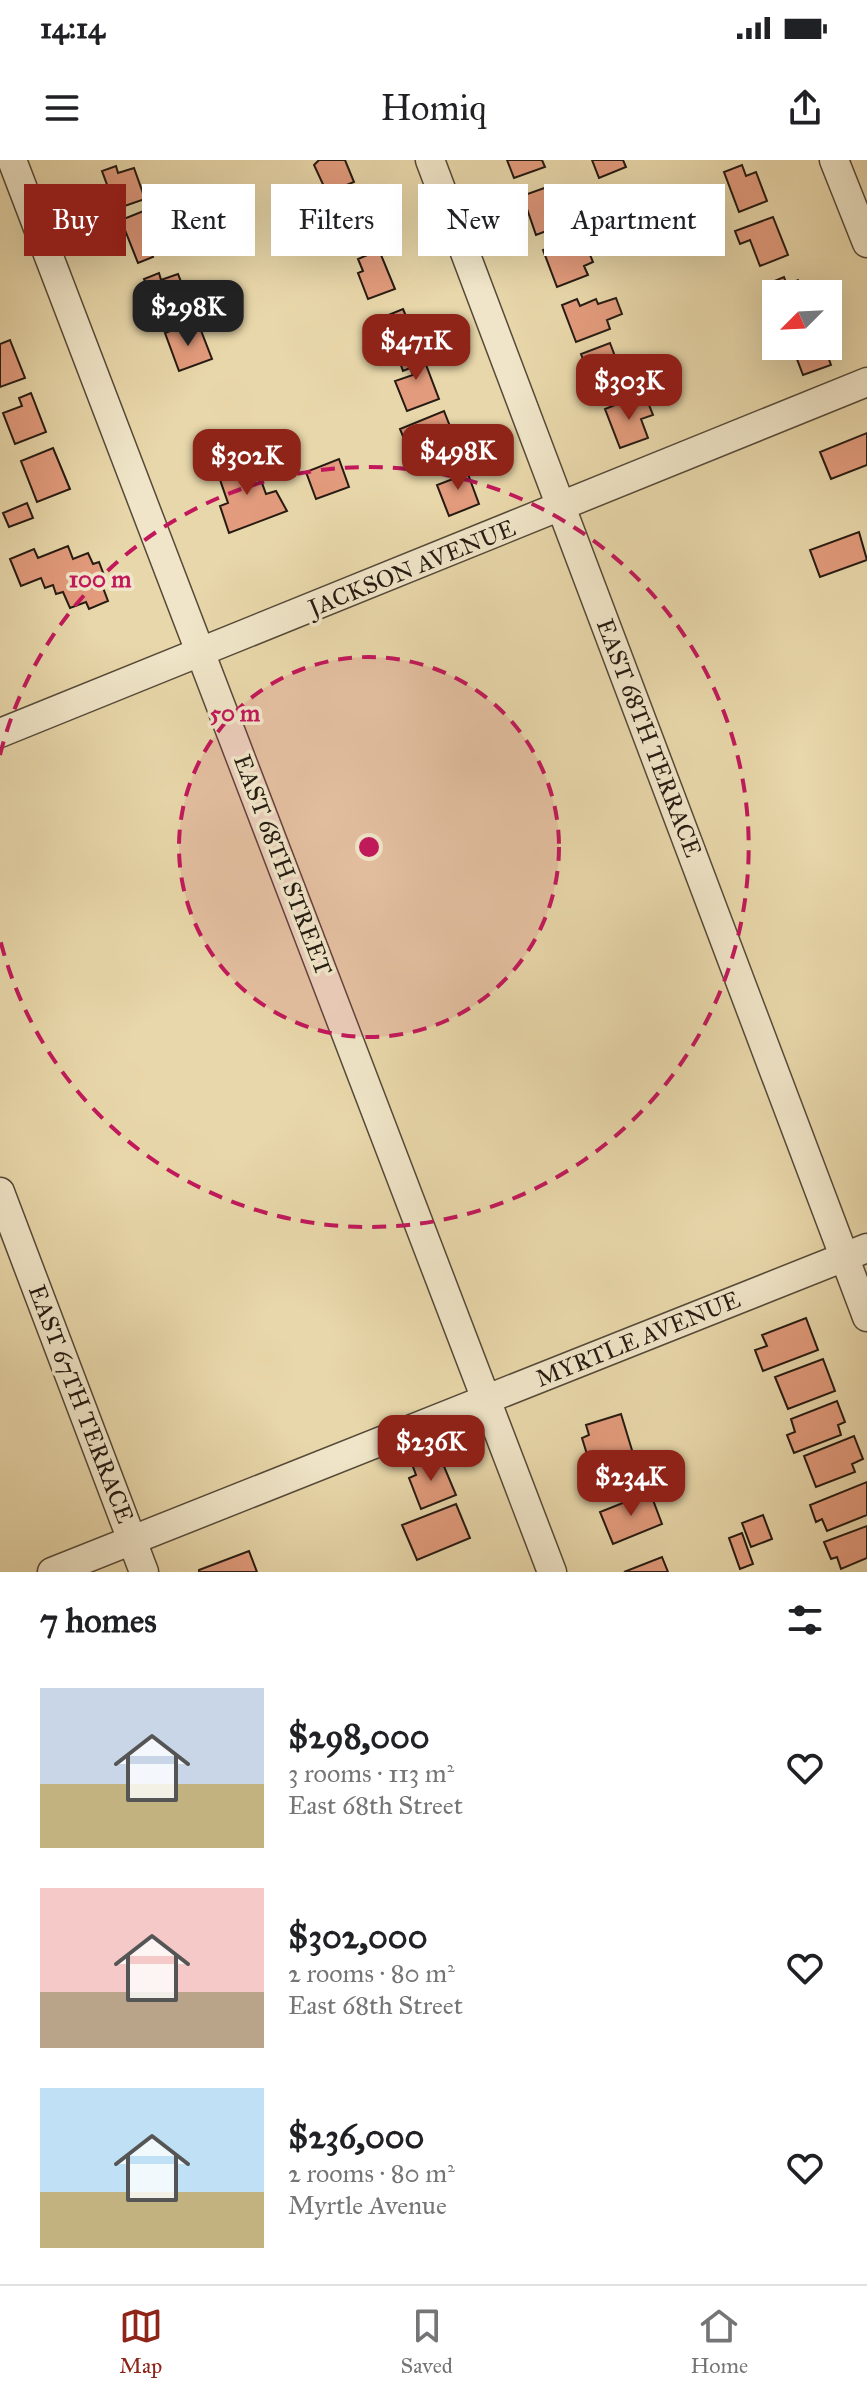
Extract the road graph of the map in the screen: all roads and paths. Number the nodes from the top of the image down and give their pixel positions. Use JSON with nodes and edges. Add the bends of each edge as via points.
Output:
{"nodes":[{"id":1,"x":12,"y":160,"type":"edge"},
{"id":2,"x":430,"y":160,"type":"edge"},
{"id":3,"x":834,"y":160,"type":"edge"},
{"id":4,"x":867,"y":243,"type":"edge"},
{"id":5,"x":867,"y":382,"type":"edge"},
{"id":6,"x":562,"y":507,"type":"junction"},
{"id":7,"x":203,"y":653,"type":"junction"},
{"id":8,"x":0,"y":733,"type":"edge"},
{"id":9,"x":0,"y":1192,"type":"edge"},
{"id":10,"x":856,"y":1253,"type":"edge"},
{"id":11,"x":867,"y":1317,"type":"edge"},
{"id":12,"x":486,"y":1399,"type":"junction"},
{"id":13,"x":132,"y":1540,"type":"junction"},
{"id":14,"x":52,"y":1572,"type":"edge"},
{"id":15,"x":144,"y":1572,"type":"edge"},
{"id":16,"x":552,"y":1572,"type":"edge"}],
"edges":[{"from":1,"to":7,"type":"street","name":"EAST 68TH STREET"},
{"from":2,"to":6,"type":"street","name":"EAST 68TH TERRACE"},
{"from":3,"to":4,"type":"street"},
{"from":5,"to":6,"type":"street","name":"JACKSON AVENUE"},
{"from":6,"to":7,"type":"street","name":"JACKSON AVENUE"},
{"from":6,"to":10,"type":"street","name":"EAST 68TH TERRACE"},
{"from":7,"to":8,"type":"street","name":"JACKSON AVENUE"},
{"from":7,"to":12,"type":"street","name":"EAST 68TH STREET"},
{"from":9,"to":13,"type":"street","name":"EAST 67TH TERRACE"},
{"from":10,"to":11,"type":"street","name":"EAST 68TH TERRACE"},
{"from":10,"to":12,"type":"street","name":"MYRTLE AVENUE"},
{"from":12,"to":13,"type":"street","name":"MYRTLE AVENUE"},
{"from":12,"to":16,"type":"street","name":"EAST 68TH STREET"},
{"from":13,"to":14,"type":"street","name":"MYRTLE AVENUE"},
{"from":13,"to":15,"type":"street","name":"EAST 67TH TERRACE"}]}
